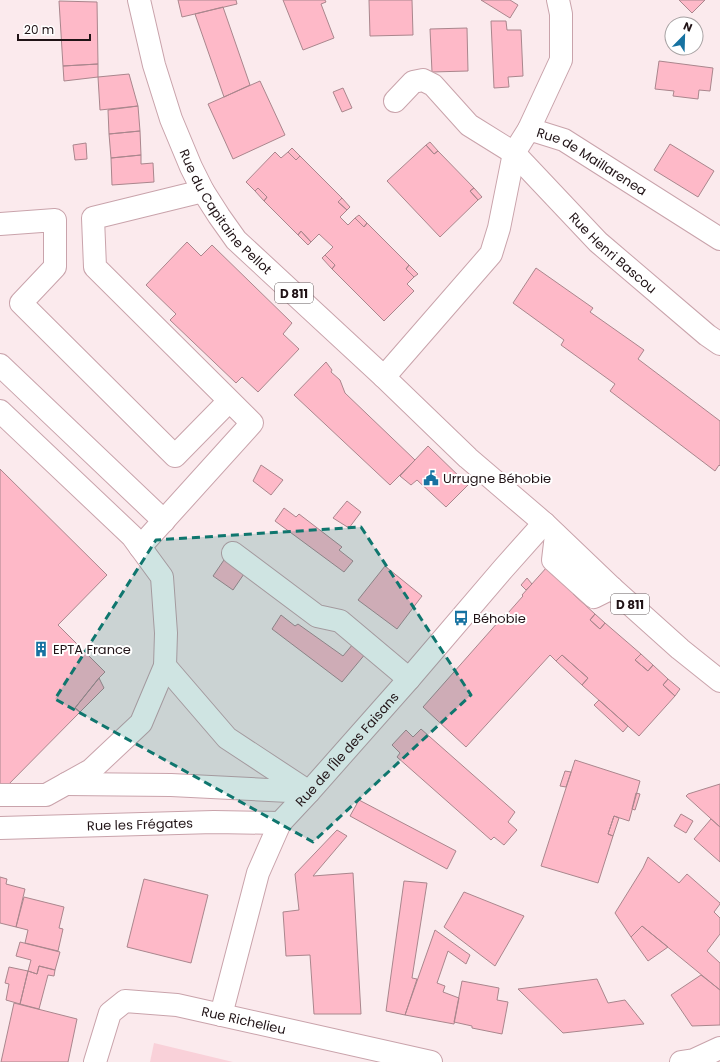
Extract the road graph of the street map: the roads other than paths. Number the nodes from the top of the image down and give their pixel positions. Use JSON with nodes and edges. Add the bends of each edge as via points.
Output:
{"nodes":[{"id":1,"x":140,"y":0,"type":"edge"},
{"id":2,"x":558,"y":0,"type":"edge"},
{"id":3,"x":395,"y":101,"type":"dead end"},
{"id":4,"x":529,"y":129,"type":"junction"},
{"id":5,"x":514,"y":153,"type":"junction"},
{"id":6,"x":203,"y":191,"type":"junction"},
{"id":7,"x":0,"y":224,"type":"edge"},
{"id":8,"x":720,"y":239,"type":"edge"},
{"id":9,"x":720,"y":344,"type":"edge"},
{"id":10,"x":0,"y":365,"type":"edge"},
{"id":11,"x":384,"y":377,"type":"junction"},
{"id":12,"x":229,"y":401,"type":"junction"},
{"id":13,"x":0,"y":411,"type":"edge"},
{"id":14,"x":164,"y":521,"type":"junction"},
{"id":15,"x":550,"y":529,"type":"junction"},
{"id":16,"x":140,"y":548,"type":"junction"},
{"id":17,"x":233,"y":553,"type":"dead end"},
{"id":18,"x":165,"y":666,"type":"junction"},
{"id":19,"x":409,"y":679,"type":"junction"},
{"id":20,"x":720,"y":681,"type":"edge"},
{"id":21,"x":66,"y":784,"type":"junction"},
{"id":22,"x":309,"y":792,"type":"junction"},
{"id":23,"x":0,"y":795,"type":"edge"},
{"id":24,"x":280,"y":823,"type":"junction"},
{"id":25,"x":0,"y":828,"type":"edge"},
{"id":26,"x":221,"y":1015,"type":"junction"},
{"id":27,"x":95,"y":1062,"type":"edge"},
{"id":28,"x":430,"y":1062,"type":"edge"}],
"edges":[{"from":1,"to":6,"type":"street","name":"Rue du Capitaine Pellot","number":"D 811","via":[[154,65],[171,119]]},
{"from":2,"to":4,"type":"street","via":[[561,14],[561,60]]},
{"from":3,"to":5,"type":"street","name":"Rue Henri Bascou","via":[[413,82],[423,80],[433,85],[469,125]]},
{"from":4,"to":5,"type":"street","name":"Rue de Maillarenea"},
{"from":4,"to":8,"type":"street","name":"Rue de Maillarenea","via":[[564,140]]},
{"from":5,"to":9,"type":"street","name":"Rue Henri Bascou","via":[[598,242]]},
{"from":5,"to":11,"type":"street","name":"Rue de Maillarenea","via":[[499,228],[491,254]]},
{"from":6,"to":11,"type":"street","name":"Rue du Capitaine Pellot","number":"D 811","via":[[236,240]]},
{"from":6,"to":12,"type":"street","via":[[93,218],[95,267]]},
{"from":7,"to":12,"type":"street","via":[[55,220],[55,267],[21,303],[175,456]]},
{"from":10,"to":14,"type":"street"},
{"from":11,"to":15,"type":"street","name":"Rue du Capitaine Pellot","number":"D 811","via":[[468,458]]},
{"from":12,"to":14,"type":"street","via":[[252,423]]},
{"from":13,"to":16,"type":"street","via":[[132,536]]},
{"from":14,"to":16,"type":"street"},
{"from":15,"to":19,"type":"street","name":"Rue de l'Île des Faisans","via":[[503,569]]},
{"from":15,"to":20,"type":"street","number":"D 811","via":[[680,649]]},
{"from":16,"to":18,"type":"street","via":[[162,577],[166,633]]},
{"from":17,"to":19,"type":"street","via":[[317,616],[340,621]]},
{"from":18,"to":21,"type":"street","via":[[141,723],[91,770]]},
{"from":18,"to":22,"type":"street","via":[[228,738]]},
{"from":19,"to":22,"type":"street","name":"Rue de l'Île des Faisans"},
{"from":21,"to":22,"type":"street","via":[[171,785]]},
{"from":21,"to":23,"type":"street","via":[[46,795]]},
{"from":22,"to":24,"type":"street","name":"Rue de l'Île des Faisans"},
{"from":24,"to":25,"type":"street","name":"Rue les Frégates","via":[[214,822]]},
{"from":24,"to":26,"type":"street","name":"Rue de l'Île des Faisans","via":[[258,873]]},
{"from":26,"to":27,"type":"street","name":"Rue Richelieu","via":[[177,1005],[125,1001],[110,1013]]},
{"from":26,"to":28,"type":"street","name":"Rue Richelieu"}]}
